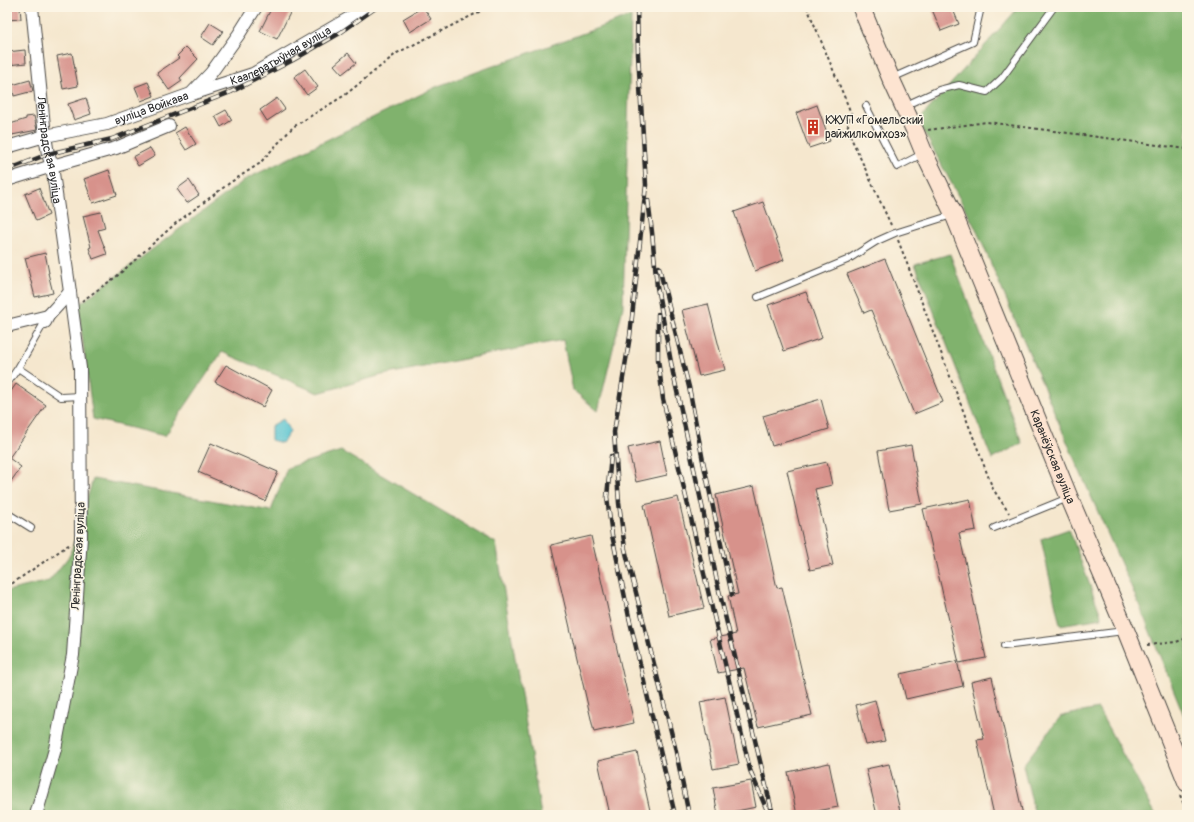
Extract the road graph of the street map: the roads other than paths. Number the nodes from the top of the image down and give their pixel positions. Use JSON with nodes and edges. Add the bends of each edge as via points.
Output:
{"nodes":[{"id":1,"x":32,"y":7,"type":"edge"},
{"id":2,"x":256,"y":7,"type":"edge"},
{"id":3,"x":365,"y":7,"type":"edge"},
{"id":4,"x":861,"y":7,"type":"edge"},
{"id":5,"x":981,"y":7,"type":"edge"},
{"id":6,"x":1054,"y":7,"type":"edge"},
{"id":7,"x":891,"y":79,"type":"junction"},
{"id":8,"x":191,"y":94,"type":"junction"},
{"id":9,"x":866,"y":106,"type":"dead end"},
{"id":10,"x":903,"y":106,"type":"junction"},
{"id":11,"x":169,"y":126,"type":"dead end"},
{"id":12,"x":45,"y":136,"type":"junction"},
{"id":13,"x":7,"y":147,"type":"edge"},
{"id":14,"x":924,"y":153,"type":"junction"},
{"id":15,"x":52,"y":166,"type":"junction"},
{"id":16,"x":7,"y":180,"type":"edge"},
{"id":17,"x":954,"y":215,"type":"junction"},
{"id":18,"x":70,"y":292,"type":"junction"},
{"id":19,"x":758,"y":297,"type":"dead end"},
{"id":20,"x":46,"y":319,"type":"junction"},
{"id":21,"x":7,"y":326,"type":"edge"},
{"id":22,"x":18,"y":368,"type":"junction"},
{"id":23,"x":7,"y":384,"type":"edge"},
{"id":24,"x":81,"y":396,"type":"junction"},
{"id":25,"x":1069,"y":497,"type":"junction"},
{"id":26,"x":7,"y":513,"type":"edge"},
{"id":27,"x":31,"y":528,"type":"dead end"},
{"id":28,"x":994,"y":528,"type":"dead end"},
{"id":29,"x":1126,"y":631,"type":"junction"},
{"id":30,"x":1004,"y":646,"type":"dead end"},
{"id":31,"x":1187,"y":783,"type":"edge"},
{"id":32,"x":36,"y":815,"type":"edge"}],
"edges":[{"from":1,"to":12,"type":"street","name":"Ленінградская вуліца"},
{"from":2,"to":8,"type":"street","name":"вуліца Войкава","via":[[211,73]]},
{"from":3,"to":8,"type":"street","name":"Кааператыўная вуліца","via":[[253,74]]},
{"from":4,"to":7,"type":"main road","name":"Каранёўская вуліца"},
{"from":5,"to":7,"type":"lane","via":[[973,42]]},
{"from":6,"to":10,"type":"lane","via":[[1002,78],[987,92],[959,86],[939,90]]},
{"from":7,"to":10,"type":"main road","name":"Каранёўская вуліца"},
{"from":8,"to":12,"type":"street","name":"вуліца Войкава","via":[[107,124]]},
{"from":9,"to":14,"type":"lane","via":[[897,167]]},
{"from":10,"to":14,"type":"main road","name":"Каранёўская вуліца"},
{"from":11,"to":15,"type":"street","name":"вуліца Войкава","via":[[116,148]]},
{"from":12,"to":13,"type":"street","name":"вуліца Войкава"},
{"from":12,"to":15,"type":"street","name":"Ленінградская вуліца"},
{"from":14,"to":17,"type":"main road","name":"Каранёўская вуліца"},
{"from":15,"to":16,"type":"street","name":"вуліца Войкава"},
{"from":15,"to":18,"type":"street","name":"Ленінградская вуліца"},
{"from":17,"to":19,"type":"lane","via":[[878,240],[847,260]]},
{"from":17,"to":25,"type":"main road","name":"Каранёўская вуліца"},
{"from":18,"to":20,"type":"street"},
{"from":18,"to":24,"type":"street","name":"Ленінградская вуліца"},
{"from":20,"to":21,"type":"street"},
{"from":20,"to":22,"type":"lane"},
{"from":22,"to":23,"type":"lane"},
{"from":22,"to":24,"type":"lane","via":[[61,397]]},
{"from":24,"to":32,"type":"street","name":"Ленінградская вуліца","via":[[81,537],[73,655],[55,749]]},
{"from":25,"to":28,"type":"lane"},
{"from":25,"to":29,"type":"main road","name":"Каранёўская вуліца"},
{"from":26,"to":27,"type":"lane"},
{"from":29,"to":30,"type":"lane"},
{"from":29,"to":31,"type":"main road","name":"Каранёўская вуліца"}]}
